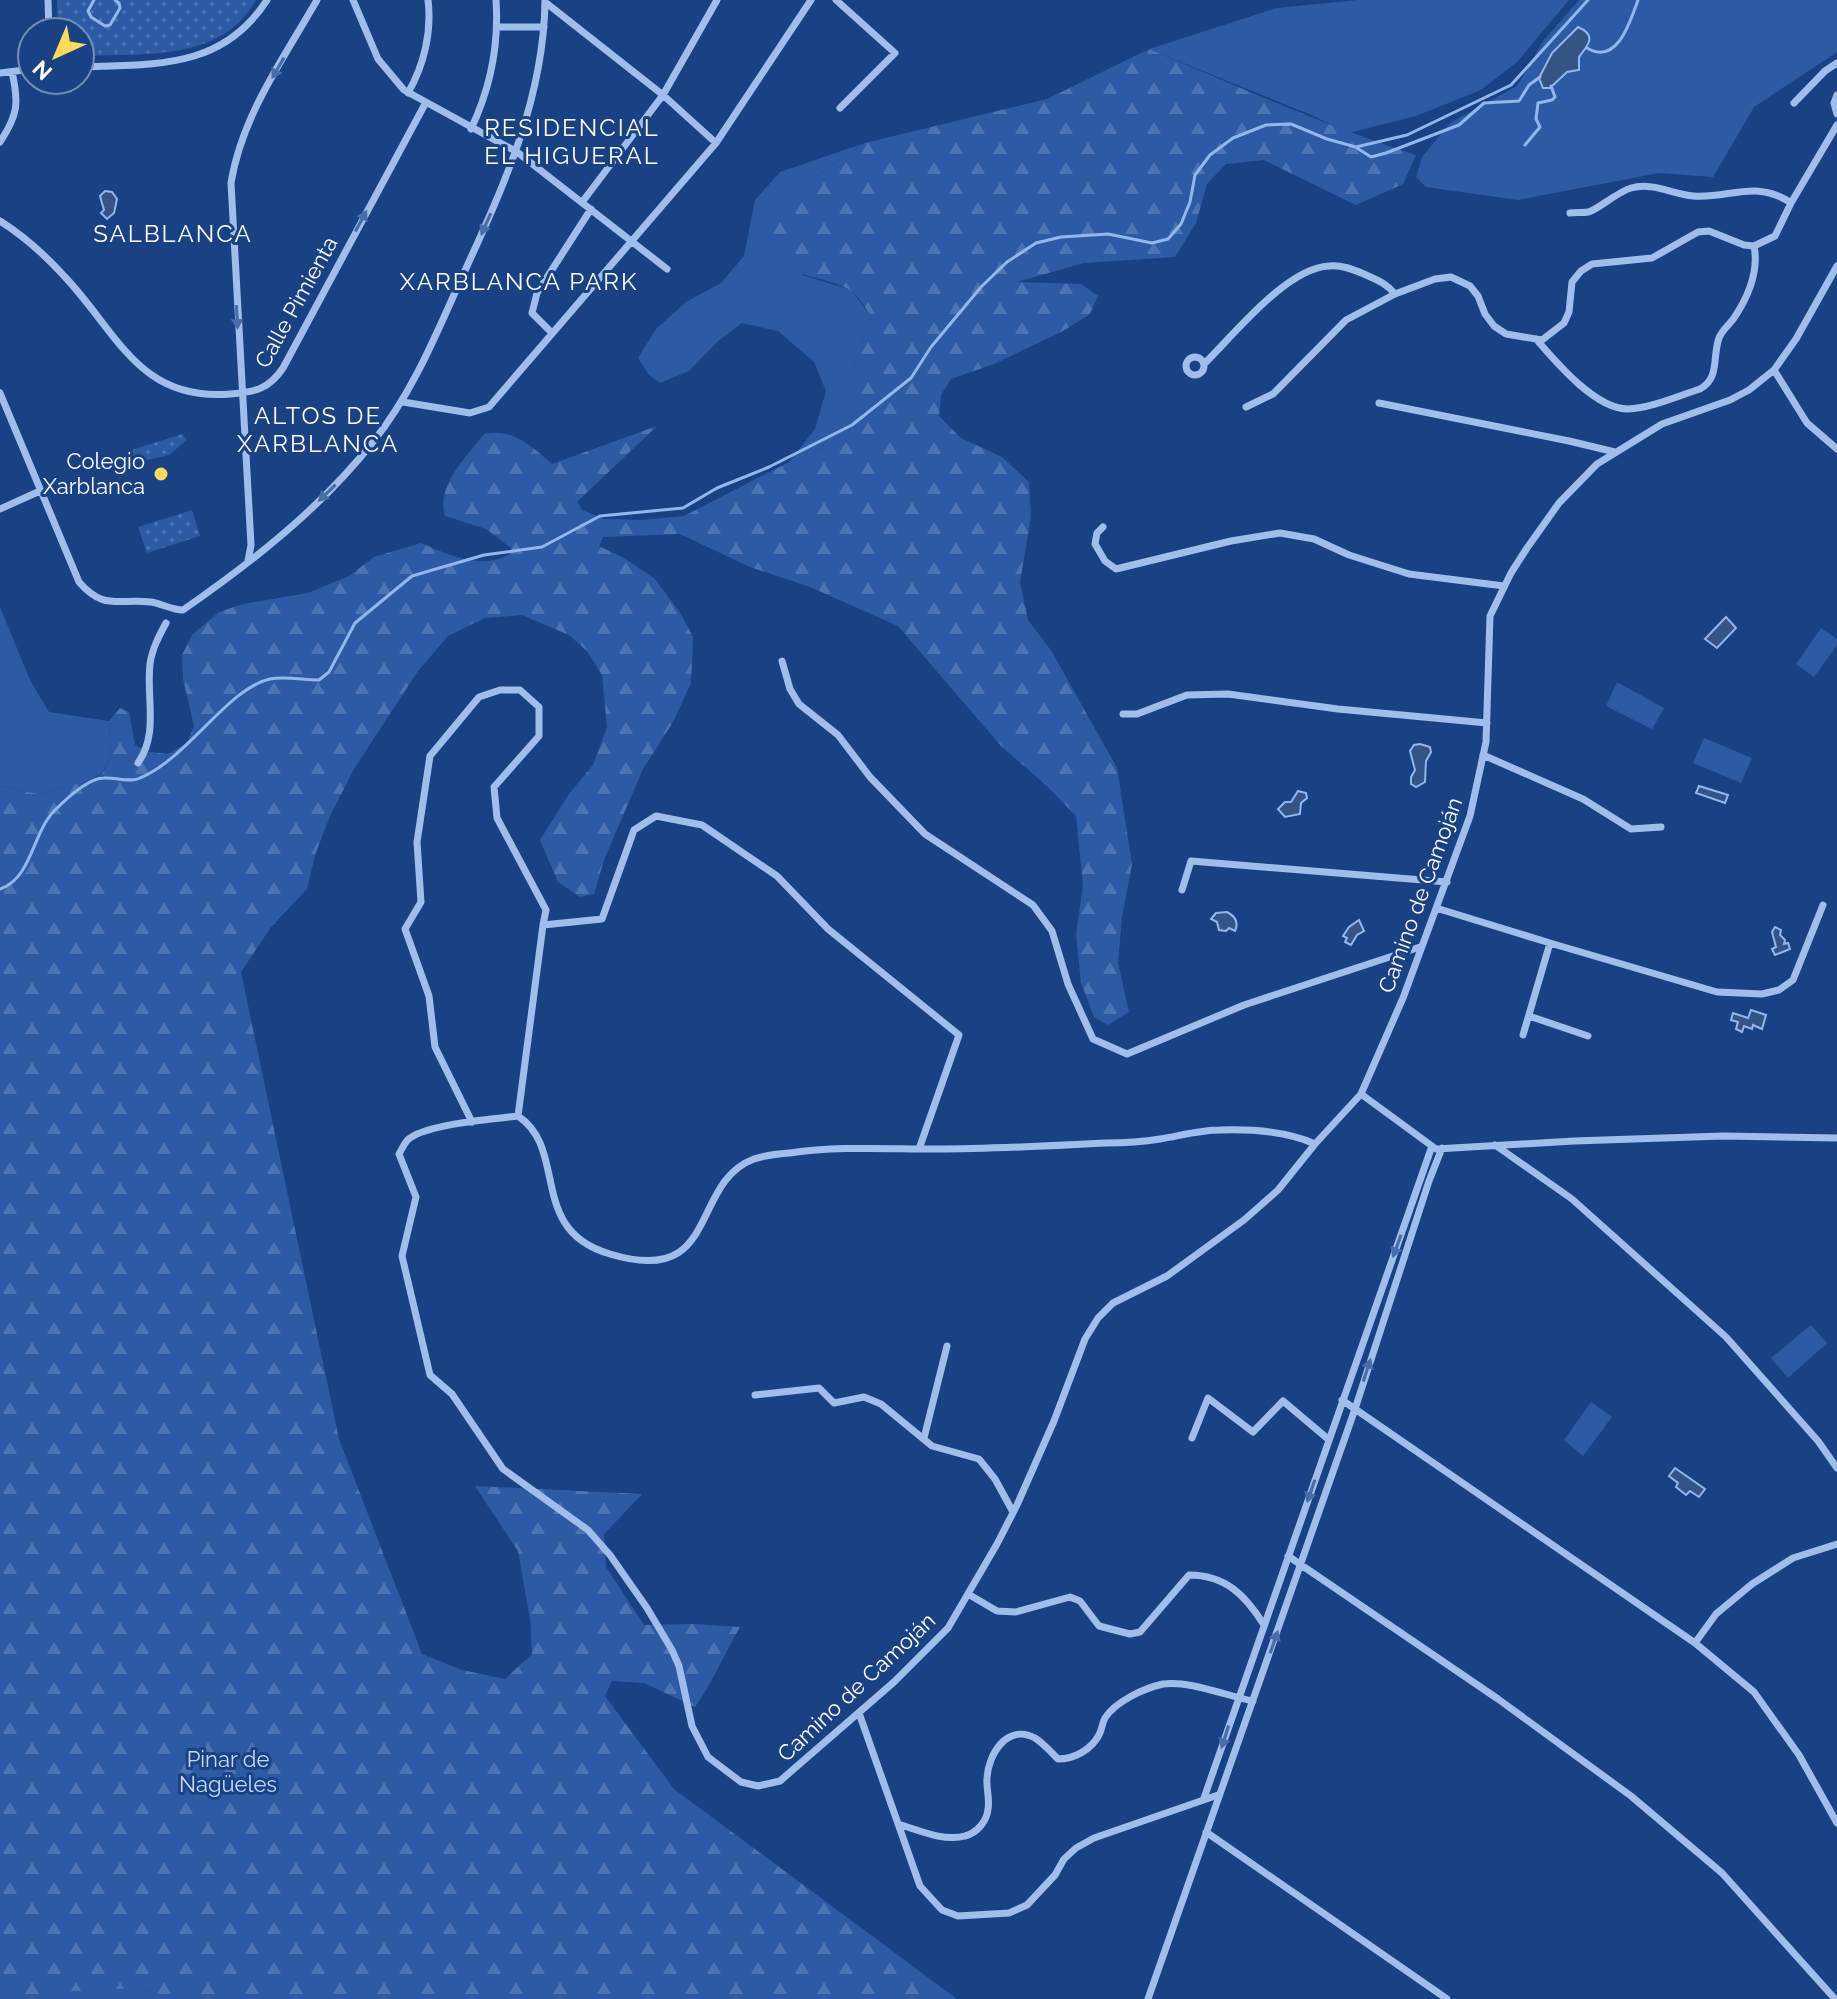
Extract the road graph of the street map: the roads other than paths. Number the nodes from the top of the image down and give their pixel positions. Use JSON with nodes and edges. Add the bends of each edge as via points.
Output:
{"nodes":[{"id":1,"x":267,"y":0,"type":"edge"},
{"id":2,"x":317,"y":0,"type":"edge"},
{"id":3,"x":353,"y":0,"type":"edge"},
{"id":4,"x":428,"y":0,"type":"edge"},
{"id":5,"x":496,"y":0,"type":"edge"},
{"id":6,"x":717,"y":0,"type":"edge"},
{"id":7,"x":811,"y":0,"type":"edge"},
{"id":8,"x":836,"y":0,"type":"edge"},
{"id":9,"x":545,"y":1,"type":"edge"},
{"id":10,"x":498,"y":27,"type":"junction"},
{"id":11,"x":544,"y":27,"type":"junction"},
{"id":12,"x":1837,"y":63,"type":"edge"},
{"id":13,"x":96,"y":66,"type":"edge"},
{"id":14,"x":16,"y":71,"type":"edge"},
{"id":15,"x":12,"y":72,"type":"junction"},
{"id":16,"x":0,"y":73,"type":"edge"},
{"id":17,"x":408,"y":93,"type":"junction"},
{"id":18,"x":663,"y":95,"type":"junction"},
{"id":19,"x":1837,"y":95,"type":"edge"},
{"id":20,"x":1794,"y":103,"type":"dead end"},
{"id":21,"x":425,"y":104,"type":"junction"},
{"id":22,"x":840,"y":108,"type":"dead end"},
{"id":23,"x":1837,"y":114,"type":"edge"},
{"id":24,"x":1837,"y":125,"type":"edge"},
{"id":25,"x":471,"y":129,"type":"junction"},
{"id":26,"x":0,"y":142,"type":"edge"},
{"id":27,"x":716,"y":143,"type":"junction"},
{"id":28,"x":517,"y":152,"type":"junction"},
{"id":29,"x":583,"y":201,"type":"junction"},
{"id":30,"x":1791,"y":203,"type":"junction"},
{"id":31,"x":591,"y":209,"type":"junction"},
{"id":32,"x":1570,"y":213,"type":"dead end"},
{"id":33,"x":0,"y":221,"type":"edge"},
{"id":34,"x":629,"y":242,"type":"junction"},
{"id":35,"x":1754,"y":246,"type":"junction"},
{"id":36,"x":1837,"y":266,"type":"edge"},
{"id":37,"x":667,"y":269,"type":"dead end"},
{"id":38,"x":1395,"y":294,"type":"junction"},
{"id":39,"x":552,"y":333,"type":"junction"},
{"id":40,"x":1536,"y":339,"type":"junction"},
{"id":41,"x":1204,"y":364,"type":"dead end"},
{"id":42,"x":1774,"y":370,"type":"junction"},
{"id":43,"x":0,"y":393,"type":"edge"},
{"id":44,"x":241,"y":393,"type":"junction"},
{"id":45,"x":403,"y":402,"type":"junction"},
{"id":46,"x":1379,"y":403,"type":"dead end"},
{"id":47,"x":1246,"y":407,"type":"dead end"},
{"id":48,"x":1837,"y":449,"type":"edge"},
{"id":49,"x":1615,"y":452,"type":"junction"},
{"id":50,"x":40,"y":491,"type":"junction"},
{"id":51,"x":0,"y":509,"type":"edge"},
{"id":52,"x":1103,"y":527,"type":"dead end"},
{"id":53,"x":251,"y":545,"type":"junction"},
{"id":54,"x":270,"y":546,"type":"junction"},
{"id":55,"x":248,"y":561,"type":"junction"},
{"id":56,"x":1504,"y":586,"type":"junction"},
{"id":57,"x":166,"y":623,"type":"dead end"},
{"id":58,"x":782,"y":661,"type":"dead end"},
{"id":59,"x":1123,"y":714,"type":"dead end"},
{"id":60,"x":1487,"y":723,"type":"junction"},
{"id":61,"x":1483,"y":755,"type":"junction"},
{"id":62,"x":138,"y":763,"type":"dead end"},
{"id":63,"x":1661,"y":827,"type":"dead end"},
{"id":64,"x":1447,"y":882,"type":"junction"},
{"id":65,"x":1182,"y":890,"type":"dead end"},
{"id":66,"x":1823,"y":905,"type":"dead end"},
{"id":67,"x":1436,"y":908,"type":"junction"},
{"id":68,"x":543,"y":925,"type":"junction"},
{"id":69,"x":1550,"y":943,"type":"junction"},
{"id":70,"x":1420,"y":947,"type":"junction"},
{"id":71,"x":1529,"y":1016,"type":"junction"},
{"id":72,"x":1523,"y":1035,"type":"dead end"},
{"id":73,"x":1588,"y":1036,"type":"dead end"},
{"id":74,"x":1361,"y":1094,"type":"junction"},
{"id":75,"x":518,"y":1116,"type":"junction"},
{"id":76,"x":472,"y":1122,"type":"junction"},
{"id":77,"x":1837,"y":1138,"type":"edge"},
{"id":78,"x":1315,"y":1144,"type":"junction"},
{"id":79,"x":1493,"y":1144,"type":"junction"},
{"id":80,"x":1432,"y":1146,"type":"junction"},
{"id":81,"x":1442,"y":1148,"type":"junction"},
{"id":82,"x":919,"y":1149,"type":"junction"},
{"id":83,"x":947,"y":1346,"type":"dead end"},
{"id":84,"x":755,"y":1395,"type":"dead end"},
{"id":85,"x":1342,"y":1400,"type":"junction"},
{"id":86,"x":1355,"y":1409,"type":"junction"},
{"id":87,"x":924,"y":1438,"type":"junction"},
{"id":88,"x":1192,"y":1438,"type":"dead end"},
{"id":89,"x":1328,"y":1439,"type":"junction"},
{"id":90,"x":1837,"y":1468,"type":"edge"},
{"id":91,"x":1013,"y":1512,"type":"junction"},
{"id":92,"x":1837,"y":1544,"type":"edge"},
{"id":93,"x":1288,"y":1556,"type":"junction"},
{"id":94,"x":1300,"y":1565,"type":"junction"},
{"id":95,"x":968,"y":1594,"type":"junction"},
{"id":96,"x":1264,"y":1625,"type":"junction"},
{"id":97,"x":1695,"y":1643,"type":"junction"},
{"id":98,"x":1238,"y":1698,"type":"junction"},
{"id":99,"x":1253,"y":1701,"type":"junction"},
{"id":100,"x":859,"y":1713,"type":"junction"},
{"id":101,"x":1218,"y":1795,"type":"junction"},
{"id":102,"x":1204,"y":1798,"type":"junction"},
{"id":103,"x":1837,"y":1823,"type":"edge"},
{"id":104,"x":898,"y":1824,"type":"junction"},
{"id":105,"x":1206,"y":1832,"type":"junction"},
{"id":106,"x":1148,"y":1999,"type":"edge"},
{"id":107,"x":1447,"y":1999,"type":"edge"},
{"id":108,"x":1835,"y":1999,"type":"edge"}],
"edges":[{"from":1,"to":13,"type":"street","via":[[240,32],[196,57]]},
{"from":2,"to":44,"type":"street","one_way":true,"via":[[253,113],[234,168],[231,213]]},
{"from":3,"to":17,"type":"street","via":[[378,59]]},
{"from":4,"to":17,"type":"street","via":[[421,68]]},
{"from":5,"to":10,"type":"street"},
{"from":6,"to":18,"type":"street"},
{"from":7,"to":27,"type":"street"},
{"from":8,"to":22,"type":"street","via":[[895,53]]},
{"from":9,"to":11,"type":"street"},
{"from":9,"to":18,"type":"street"},
{"from":10,"to":11,"type":"street"},
{"from":10,"to":25,"type":"street","via":[[481,107]]},
{"from":11,"to":28,"type":"street"},
{"from":12,"to":20,"type":"street"},
{"from":14,"to":15,"type":"street"},
{"from":15,"to":16,"type":"street"},
{"from":15,"to":26,"type":"street","via":[[16,109]]},
{"from":17,"to":21,"type":"street"},
{"from":18,"to":27,"type":"street"},
{"from":18,"to":29,"type":"street"},
{"from":19,"to":23,"type":"street"},
{"from":21,"to":25,"type":"street"},
{"from":44,"to":21,"type":"street","name":"Calle Pimienta","one_way":true,"via":[[262,389],[283,368]]},
{"from":24,"to":30,"type":"street"},
{"from":25,"to":28,"type":"street"},
{"from":27,"to":34,"type":"street"},
{"from":28,"to":29,"type":"street"},
{"from":28,"to":45,"type":"street","one_way":true},
{"from":29,"to":31,"type":"street"},
{"from":30,"to":32,"type":"street","via":[[1757,191],[1701,196],[1646,186],[1623,191],[1590,213]]},
{"from":30,"to":35,"type":"street","via":[[1775,236]]},
{"from":31,"to":34,"type":"street"},
{"from":31,"to":39,"type":"street","via":[[537,293],[532,313]]},
{"from":33,"to":44,"type":"street","name":"Calle Pimienta","via":[[66,277],[145,371],[169,387]]},
{"from":34,"to":37,"type":"street"},
{"from":34,"to":39,"type":"street"},
{"from":35,"to":40,"type":"street","via":[[1698,232],[1652,258],[1592,264],[1572,282],[1564,323]]},
{"from":35,"to":40,"type":"street","via":[[1755,273],[1743,303],[1720,336],[1712,377],[1700,389],[1621,408],[1583,387]]},
{"from":36,"to":42,"type":"street","name":"Camino de Camoján"},
{"from":38,"to":40,"type":"street","via":[[1451,277],[1470,286],[1494,326],[1506,334]]},
{"from":38,"to":41,"type":"street","via":[[1387,284],[1348,267],[1317,268],[1258,309]]},
{"from":38,"to":47,"type":"street","via":[[1346,320],[1273,394]]},
{"from":39,"to":45,"type":"street","via":[[482,411]]},
{"from":42,"to":48,"type":"street","via":[[1807,423]]},
{"from":42,"to":49,"type":"street","name":"Camino de Camoján","via":[[1740,395],[1662,424]]},
{"from":43,"to":50,"type":"street"},
{"from":44,"to":53,"type":"street"},
{"from":45,"to":54,"type":"street","one_way":true,"via":[[342,479]]},
{"from":46,"to":49,"type":"street"},
{"from":49,"to":56,"type":"street","name":"Camino de Camoján","via":[[1559,503]]},
{"from":50,"to":51,"type":"street"},
{"from":50,"to":55,"type":"street","via":[[79,582],[97,599],[183,610]]},
{"from":52,"to":56,"type":"street","via":[[1095,544],[1116,569],[1280,533],[1314,539],[1409,574]]},
{"from":53,"to":54,"type":"street"},
{"from":53,"to":55,"type":"street"},
{"from":54,"to":55,"type":"street"},
{"from":56,"to":60,"type":"street","name":"Camino de Camoján","via":[[1490,616]]},
{"from":57,"to":62,"type":"street","via":[[150,664],[150,738]]},
{"from":58,"to":70,"type":"street","via":[[799,704],[838,735],[925,834],[1033,905],[1052,931],[1093,1039],[1127,1054],[1244,1005]]},
{"from":59,"to":60,"type":"street","via":[[1187,695],[1216,694]]},
{"from":60,"to":61,"type":"street","name":"Camino de Camoján"},
{"from":61,"to":63,"type":"street","via":[[1583,799],[1631,829]]},
{"from":61,"to":64,"type":"street","name":"Camino de Camoján","via":[[1470,816]]},
{"from":64,"to":65,"type":"street","via":[[1191,861]]},
{"from":64,"to":67,"type":"street","name":"Camino de Camoján"},
{"from":66,"to":69,"type":"street","via":[[1793,980],[1762,994],[1717,992]]},
{"from":67,"to":69,"type":"street"},
{"from":67,"to":70,"type":"street","name":"Camino de Camoján"},
{"from":68,"to":75,"type":"street"},
{"from":68,"to":76,"type":"street","via":[[546,910],[497,818],[494,787],[539,736],[539,707],[520,690],[500,690],[479,697],[430,756],[417,842],[421,902],[405,929],[429,996],[435,1047]]},
{"from":68,"to":82,"type":"street","via":[[602,919],[634,830],[656,816],[702,825],[777,876],[828,929],[959,1035]]},
{"from":69,"to":71,"type":"street"},
{"from":70,"to":74,"type":"street","name":"Camino de Camoján"},
{"from":71,"to":72,"type":"street"},
{"from":71,"to":73,"type":"street"},
{"from":74,"to":78,"type":"street","name":"Camino de Camoján"},
{"from":74,"to":80,"type":"street"},
{"from":75,"to":76,"type":"street","name":"Camino de Camoján"},
{"from":75,"to":82,"type":"street","via":[[540,1138],[561,1217],[589,1247],[632,1261],[671,1257],[687,1245],[727,1178],[751,1160],[828,1147]]},
{"from":76,"to":100,"type":"street","name":"Camino de Camoján","via":[[408,1139],[399,1154],[416,1197],[402,1256],[430,1375],[452,1394],[503,1469],[588,1530],[610,1555],[672,1650],[692,1726],[708,1757],[741,1782],[770,1785],[798,1768]]},
{"from":77,"to":79,"type":"street"},
{"from":78,"to":82,"type":"street","via":[[1296,1135],[1218,1129],[1157,1140]]},
{"from":78,"to":91,"type":"street","name":"Camino de Camoján","via":[[1278,1190],[1244,1220],[1167,1276],[1113,1303],[1098,1318]]},
{"from":79,"to":81,"type":"street"},
{"from":79,"to":90,"type":"street","via":[[1572,1199],[1726,1337]]},
{"from":80,"to":81,"type":"street"},
{"from":80,"to":85,"type":"street","one_way":true},
{"from":86,"to":81,"type":"street","one_way":true},
{"from":83,"to":87,"type":"street"},
{"from":84,"to":87,"type":"street","via":[[819,1388],[834,1403],[864,1397]]},
{"from":85,"to":86,"type":"street"},
{"from":85,"to":89,"type":"street"},
{"from":86,"to":94,"type":"street"},
{"from":86,"to":97,"type":"street"},
{"from":87,"to":91,"type":"street","via":[[932,1446],[979,1459]]},
{"from":88,"to":89,"type":"street","via":[[1208,1398],[1253,1432],[1283,1401]]},
{"from":89,"to":93,"type":"street","one_way":true},
{"from":91,"to":95,"type":"street","name":"Camino de Camoján"},
{"from":92,"to":97,"type":"street","via":[[1793,1558],[1752,1584],[1716,1614]]},
{"from":93,"to":94,"type":"street"},
{"from":93,"to":96,"type":"street"},
{"from":99,"to":94,"type":"street","one_way":true},
{"from":94,"to":108,"type":"street","via":[[1631,1796],[1722,1873]]},
{"from":95,"to":96,"type":"street","via":[[997,1611],[1016,1612],[1070,1597],[1080,1601],[1099,1626],[1130,1634],[1140,1632],[1189,1575],[1197,1575],[1237,1589]]},
{"from":95,"to":100,"type":"street","name":"Camino de Camoján","via":[[948,1628]]},
{"from":96,"to":98,"type":"street"},
{"from":97,"to":103,"type":"street","via":[[1754,1692],[1799,1755]]},
{"from":98,"to":99,"type":"street"},
{"from":98,"to":102,"type":"street","one_way":true},
{"from":98,"to":104,"type":"street","via":[[1165,1684],[1148,1689],[1113,1710],[1093,1743],[1067,1759],[1058,1759],[1033,1737],[1010,1737],[991,1755],[988,1811],[975,1831],[948,1838]]},
{"from":99,"to":101,"type":"street"},
{"from":100,"to":104,"type":"street"},
{"from":101,"to":102,"type":"street"},
{"from":101,"to":105,"type":"street"},
{"from":102,"to":104,"type":"street","via":[[1076,1848],[1040,1893],[1009,1913],[958,1916],[942,1910],[920,1886]]},
{"from":105,"to":106,"type":"street"},
{"from":105,"to":107,"type":"street"}]}
